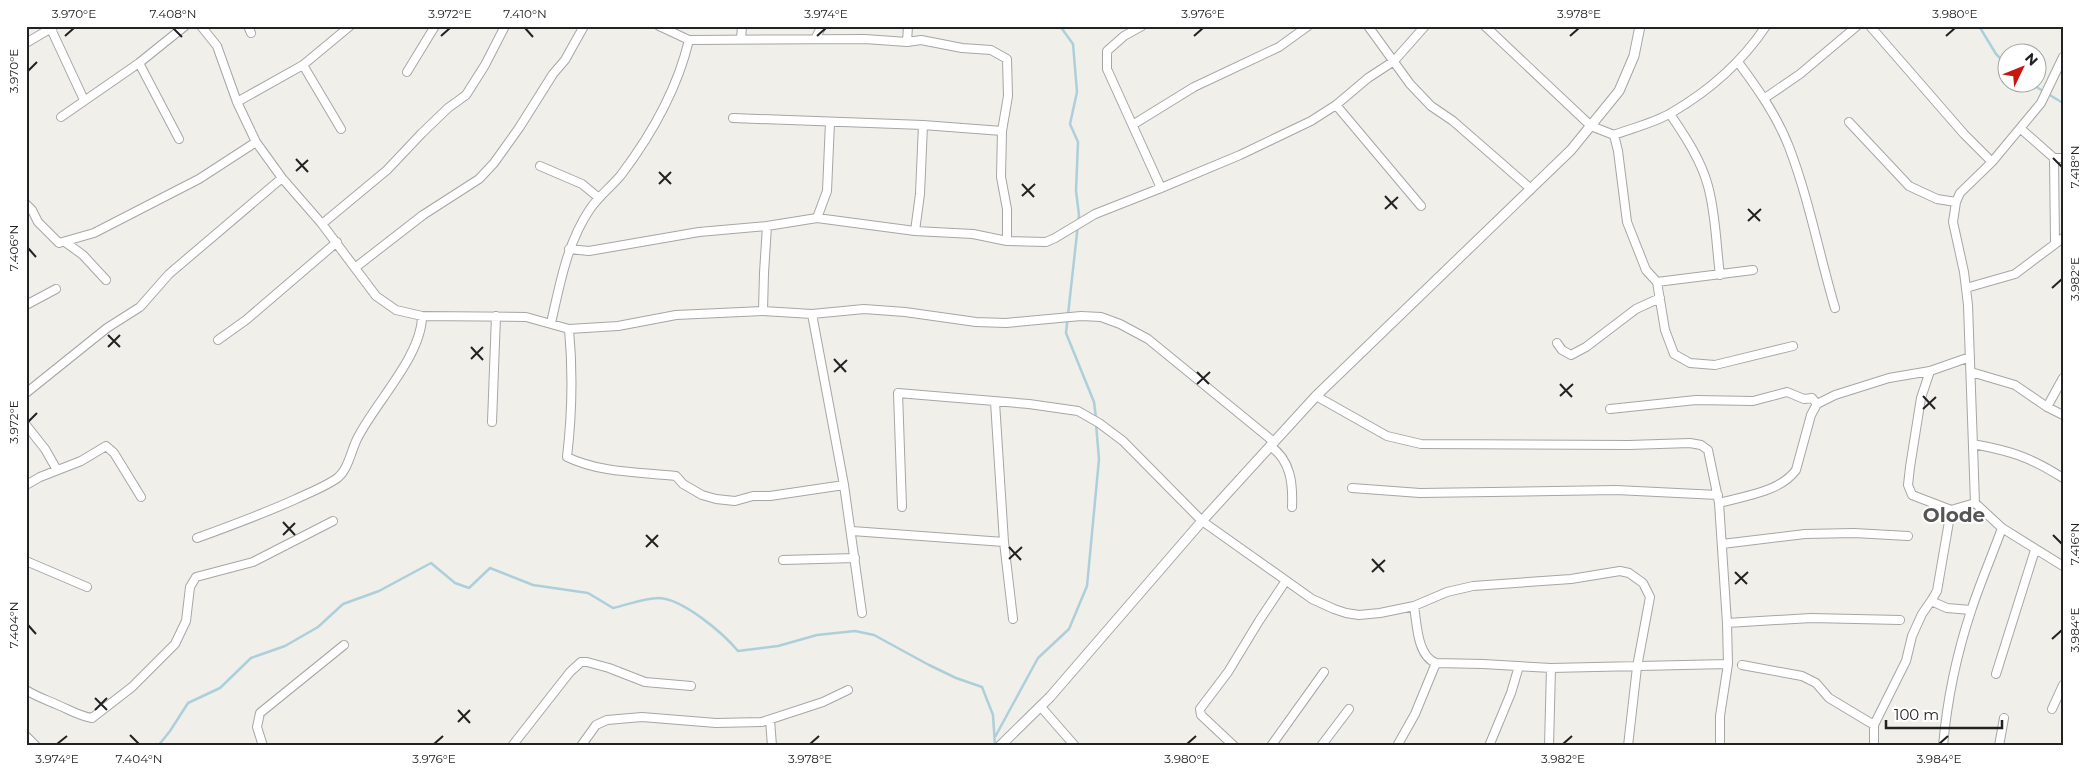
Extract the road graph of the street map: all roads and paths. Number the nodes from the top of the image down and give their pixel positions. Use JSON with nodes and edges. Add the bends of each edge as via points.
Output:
{"nodes":[{"id":1,"x":185,"y":26,"type":"edge"},
{"id":2,"x":201,"y":26,"type":"edge"},
{"id":3,"x":350,"y":26,"type":"edge"},
{"id":4,"x":435,"y":26,"type":"edge"},
{"id":5,"x":505,"y":26,"type":"edge"},
{"id":6,"x":584,"y":26,"type":"edge"},
{"id":7,"x":658,"y":26,"type":"edge"},
{"id":8,"x":742,"y":26,"type":"edge"},
{"id":9,"x":822,"y":26,"type":"edge"},
{"id":10,"x":908,"y":26,"type":"edge"},
{"id":11,"x":1142,"y":26,"type":"edge"},
{"id":12,"x":1308,"y":26,"type":"edge"},
{"id":13,"x":1368,"y":26,"type":"edge"},
{"id":14,"x":1425,"y":26,"type":"edge"},
{"id":15,"x":1485,"y":26,"type":"edge"},
{"id":16,"x":1640,"y":26,"type":"edge"},
{"id":17,"x":1766,"y":26,"type":"edge"},
{"id":18,"x":1856,"y":26,"type":"edge"},
{"id":19,"x":1870,"y":26,"type":"edge"},
{"id":20,"x":53,"y":27,"type":"edge"},
{"id":21,"x":741,"y":39,"type":"junction"},
{"id":22,"x":815,"y":39,"type":"junction"},
{"id":23,"x":689,"y":40,"type":"junction"},
{"id":24,"x":26,"y":42,"type":"edge"},
{"id":25,"x":907,"y":42,"type":"junction"},
{"id":26,"x":2063,"y":57,"type":"edge"},
{"id":27,"x":1394,"y":60,"type":"junction"},
{"id":28,"x":1738,"y":62,"type":"junction"},
{"id":29,"x":140,"y":63,"type":"junction"},
{"id":30,"x":303,"y":65,"type":"junction"},
{"id":31,"x":407,"y":72,"type":"dead end"},
{"id":32,"x":1764,"y":98,"type":"junction"},
{"id":33,"x":84,"y":100,"type":"junction"},
{"id":34,"x":237,"y":102,"type":"junction"},
{"id":35,"x":1336,"y":105,"type":"junction"},
{"id":36,"x":1670,"y":114,"type":"junction"},
{"id":37,"x":61,"y":117,"type":"dead end"},
{"id":38,"x":733,"y":118,"type":"dead end"},
{"id":39,"x":830,"y":122,"type":"junction"},
{"id":40,"x":1849,"y":122,"type":"dead end"},
{"id":41,"x":1134,"y":124,"type":"junction"},
{"id":42,"x":923,"y":125,"type":"junction"},
{"id":43,"x":1591,"y":126,"type":"junction"},
{"id":44,"x":341,"y":129,"type":"dead end"},
{"id":45,"x":2021,"y":129,"type":"junction"},
{"id":46,"x":1002,"y":131,"type":"junction"},
{"id":47,"x":1614,"y":135,"type":"junction"},
{"id":48,"x":179,"y":139,"type":"dead end"},
{"id":49,"x":256,"y":142,"type":"junction"},
{"id":50,"x":2054,"y":158,"type":"junction"},
{"id":51,"x":2063,"y":158,"type":"edge"},
{"id":52,"x":1992,"y":162,"type":"junction"},
{"id":53,"x":540,"y":166,"type":"dead end"},
{"id":54,"x":282,"y":178,"type":"junction"},
{"id":55,"x":1161,"y":188,"type":"junction"},
{"id":56,"x":1531,"y":189,"type":"junction"},
{"id":57,"x":599,"y":198,"type":"junction"},
{"id":58,"x":1956,"y":202,"type":"junction"},
{"id":59,"x":26,"y":204,"type":"edge"},
{"id":60,"x":1421,"y":206,"type":"dead end"},
{"id":61,"x":817,"y":218,"type":"junction"},
{"id":62,"x":322,"y":224,"type":"junction"},
{"id":63,"x":767,"y":226,"type":"junction"},
{"id":64,"x":916,"y":231,"type":"junction"},
{"id":65,"x":2063,"y":238,"type":"edge"},
{"id":66,"x":1007,"y":241,"type":"junction"},
{"id":67,"x":65,"y":242,"type":"junction"},
{"id":68,"x":337,"y":242,"type":"junction"},
{"id":69,"x":2055,"y":242,"type":"junction"},
{"id":70,"x":569,"y":249,"type":"junction"},
{"id":71,"x":356,"y":267,"type":"junction"},
{"id":72,"x":1753,"y":270,"type":"dead end"},
{"id":73,"x":1720,"y":275,"type":"junction"},
{"id":74,"x":106,"y":280,"type":"dead end"},
{"id":75,"x":1657,"y":282,"type":"junction"},
{"id":76,"x":1966,"y":288,"type":"junction"},
{"id":77,"x":56,"y":289,"type":"dead end"},
{"id":78,"x":1660,"y":298,"type":"junction"},
{"id":79,"x":26,"y":305,"type":"edge"},
{"id":80,"x":1835,"y":308,"type":"dead end"},
{"id":81,"x":763,"y":311,"type":"junction"},
{"id":82,"x":812,"y":314,"type":"junction"},
{"id":83,"x":422,"y":316,"type":"junction"},
{"id":84,"x":496,"y":316,"type":"junction"},
{"id":85,"x":551,"y":323,"type":"junction"},
{"id":86,"x":569,"y":329,"type":"junction"},
{"id":87,"x":218,"y":340,"type":"dead end"},
{"id":88,"x":1557,"y":343,"type":"dead end"},
{"id":89,"x":1793,"y":346,"type":"dead end"},
{"id":90,"x":1970,"y":357,"type":"junction"},
{"id":91,"x":1930,"y":371,"type":"junction"},
{"id":92,"x":1971,"y":372,"type":"junction"},
{"id":93,"x":2063,"y":378,"type":"edge"},
{"id":94,"x":26,"y":394,"type":"edge"},
{"id":95,"x":1316,"y":396,"type":"junction"},
{"id":96,"x":995,"y":402,"type":"junction"},
{"id":97,"x":1818,"y":404,"type":"junction"},
{"id":98,"x":2047,"y":407,"type":"junction"},
{"id":99,"x":1610,"y":409,"type":"dead end"},
{"id":100,"x":2063,"y":415,"type":"edge"},
{"id":101,"x":492,"y":422,"type":"dead end"},
{"id":102,"x":26,"y":425,"type":"edge"},
{"id":103,"x":1272,"y":444,"type":"junction"},
{"id":104,"x":1974,"y":444,"type":"junction"},
{"id":105,"x":57,"y":470,"type":"junction"},
{"id":106,"x":2063,"y":478,"type":"edge"},
{"id":107,"x":26,"y":485,"type":"edge"},
{"id":108,"x":844,"y":485,"type":"junction"},
{"id":109,"x":1352,"y":488,"type":"dead end"},
{"id":110,"x":1718,"y":494,"type":"junction"},
{"id":111,"x":141,"y":497,"type":"dead end"},
{"id":112,"x":1719,"y":503,"type":"junction"},
{"id":113,"x":1974,"y":503,"type":"junction"},
{"id":114,"x":902,"y":507,"type":"dead end"},
{"id":115,"x":1292,"y":507,"type":"dead end"},
{"id":116,"x":1951,"y":510,"type":"junction"},
{"id":117,"x":333,"y":521,"type":"dead end"},
{"id":118,"x":1202,"y":521,"type":"junction"},
{"id":119,"x":2002,"y":528,"type":"junction"},
{"id":120,"x":852,"y":531,"type":"junction"},
{"id":121,"x":1908,"y":536,"type":"dead end"},
{"id":122,"x":197,"y":538,"type":"dead end"},
{"id":123,"x":1004,"y":542,"type":"junction"},
{"id":124,"x":1722,"y":544,"type":"junction"},
{"id":125,"x":2035,"y":550,"type":"junction"},
{"id":126,"x":855,"y":558,"type":"junction"},
{"id":127,"x":783,"y":560,"type":"dead end"},
{"id":128,"x":26,"y":561,"type":"edge"},
{"id":129,"x":2063,"y":566,"type":"edge"},
{"id":130,"x":1285,"y":582,"type":"junction"},
{"id":131,"x":87,"y":587,"type":"dead end"},
{"id":132,"x":1931,"y":601,"type":"junction"},
{"id":133,"x":1414,"y":606,"type":"junction"},
{"id":134,"x":1971,"y":610,"type":"junction"},
{"id":135,"x":862,"y":613,"type":"dead end"},
{"id":136,"x":1014,"y":619,"type":"dead end"},
{"id":137,"x":1900,"y":620,"type":"dead end"},
{"id":138,"x":1728,"y":622,"type":"junction"},
{"id":139,"x":344,"y":645,"type":"dead end"},
{"id":140,"x":1436,"y":663,"type":"junction"},
{"id":141,"x":1728,"y":664,"type":"junction"},
{"id":142,"x":1742,"y":665,"type":"dead end"},
{"id":143,"x":1519,"y":666,"type":"junction"},
{"id":144,"x":1637,"y":667,"type":"junction"},
{"id":145,"x":1552,"y":668,"type":"junction"},
{"id":146,"x":1324,"y":672,"type":"dead end"},
{"id":147,"x":1996,"y":674,"type":"dead end"},
{"id":148,"x":2063,"y":685,"type":"edge"},
{"id":149,"x":691,"y":686,"type":"dead end"},
{"id":150,"x":26,"y":690,"type":"edge"},
{"id":151,"x":848,"y":690,"type":"dead end"},
{"id":152,"x":1041,"y":707,"type":"junction"},
{"id":153,"x":1348,"y":709,"type":"dead end"},
{"id":154,"x":2052,"y":709,"type":"dead end"},
{"id":155,"x":2004,"y":718,"type":"dead end"},
{"id":156,"x":770,"y":720,"type":"junction"},
{"id":157,"x":1874,"y":725,"type":"junction"},
{"id":158,"x":26,"y":736,"type":"edge"},
{"id":159,"x":36,"y":746,"type":"edge"},
{"id":160,"x":263,"y":746,"type":"edge"},
{"id":161,"x":512,"y":746,"type":"edge"},
{"id":162,"x":581,"y":746,"type":"edge"},
{"id":163,"x":772,"y":746,"type":"edge"},
{"id":164,"x":1000,"y":746,"type":"edge"},
{"id":165,"x":1075,"y":746,"type":"edge"},
{"id":166,"x":1234,"y":746,"type":"edge"},
{"id":167,"x":1271,"y":746,"type":"edge"},
{"id":168,"x":1321,"y":746,"type":"edge"},
{"id":169,"x":1398,"y":746,"type":"edge"},
{"id":170,"x":1489,"y":746,"type":"edge"},
{"id":171,"x":1550,"y":746,"type":"edge"},
{"id":172,"x":1628,"y":746,"type":"edge"},
{"id":173,"x":1720,"y":746,"type":"edge"},
{"id":174,"x":1874,"y":746,"type":"edge"},
{"id":175,"x":1943,"y":746,"type":"edge"},
{"id":176,"x":1999,"y":746,"type":"edge"}],
"edges":[{"from":1,"to":29,"type":"street"},
{"from":2,"to":34,"type":"street","via":[[217,46]]},
{"from":3,"to":30,"type":"street"},
{"from":4,"to":31,"type":"street"},
{"from":5,"to":62,"type":"street","via":[[486,65],[466,95],[428,126],[387,170]]},
{"from":6,"to":71,"type":"street","via":[[565,60],[494,164],[479,179],[423,215]]},
{"from":7,"to":23,"type":"street"},
{"from":8,"to":21,"type":"street"},
{"from":9,"to":22,"type":"street"},
{"from":10,"to":25,"type":"street"},
{"from":11,"to":41,"type":"street","via":[[1107,51],[1107,69]]},
{"from":12,"to":41,"type":"street","via":[[1279,47],[1194,87]]},
{"from":13,"to":27,"type":"street"},
{"from":14,"to":27,"type":"street"},
{"from":15,"to":43,"type":"street"},
{"from":16,"to":43,"type":"street","via":[[1628,73],[1619,91]]},
{"from":17,"to":28,"type":"street"},
{"from":18,"to":32,"type":"street","via":[[1800,74]]},
{"from":19,"to":52,"type":"street"},
{"from":20,"to":24,"type":"street"},
{"from":20,"to":33,"type":"street"},
{"from":21,"to":22,"type":"street"},
{"from":21,"to":23,"type":"street"},
{"from":22,"to":25,"type":"street"},
{"from":23,"to":57,"type":"street","via":[[674,87],[645,142]]},
{"from":25,"to":46,"type":"street","via":[[922,40],[991,50],[1007,59],[1008,96]]},
{"from":26,"to":45,"type":"street","via":[[2042,103]]},
{"from":27,"to":35,"type":"street"},
{"from":27,"to":56,"type":"street","via":[[1410,84],[1431,106]]},
{"from":28,"to":32,"type":"street"},
{"from":28,"to":36,"type":"street"},
{"from":29,"to":33,"type":"street"},
{"from":29,"to":48,"type":"street"},
{"from":30,"to":34,"type":"street"},
{"from":30,"to":44,"type":"street"},
{"from":32,"to":80,"type":"street","via":[[1789,145],[1808,201]]},
{"from":33,"to":37,"type":"street"},
{"from":34,"to":49,"type":"street"},
{"from":35,"to":55,"type":"street","via":[[1269,141]]},
{"from":35,"to":60,"type":"street"},
{"from":36,"to":47,"type":"street"},
{"from":36,"to":73,"type":"street","via":[[1694,152],[1708,186]]},
{"from":38,"to":39,"type":"street"},
{"from":39,"to":42,"type":"street"},
{"from":39,"to":61,"type":"street","via":[[827,191]]},
{"from":40,"to":58,"type":"street","via":[[1909,186],[1937,199]]},
{"from":41,"to":55,"type":"street"},
{"from":42,"to":46,"type":"street"},
{"from":42,"to":64,"type":"street"},
{"from":43,"to":47,"type":"street"},
{"from":43,"to":56,"type":"street"},
{"from":45,"to":50,"type":"street"},
{"from":45,"to":52,"type":"street"},
{"from":46,"to":66,"type":"street","via":[[1001,177],[1007,209]]},
{"from":47,"to":75,"type":"street","via":[[1627,222],[1646,270]]},
{"from":49,"to":54,"type":"street"},
{"from":49,"to":67,"type":"street","via":[[198,179],[94,233]]},
{"from":50,"to":51,"type":"street"},
{"from":50,"to":69,"type":"street"},
{"from":52,"to":58,"type":"street","via":[[1960,193]]},
{"from":53,"to":57,"type":"street","via":[[582,184]]},
{"from":54,"to":62,"type":"street"},
{"from":54,"to":94,"type":"street","via":[[169,274],[140,307],[107,328]]},
{"from":55,"to":66,"type":"street","via":[[1095,214],[1046,242]]},
{"from":56,"to":95,"type":"street"},
{"from":57,"to":70,"type":"street"},
{"from":58,"to":76,"type":"street","via":[[1953,222]]},
{"from":59,"to":67,"type":"street","via":[[54,238],[60,243]]},
{"from":61,"to":63,"type":"street"},
{"from":61,"to":64,"type":"street"},
{"from":62,"to":68,"type":"street"},
{"from":63,"to":70,"type":"street","via":[[699,232],[589,251]]},
{"from":63,"to":81,"type":"street"},
{"from":64,"to":66,"type":"street","via":[[973,234]]},
{"from":65,"to":69,"type":"street"},
{"from":67,"to":74,"type":"street","via":[[83,255]]},
{"from":68,"to":71,"type":"street"},
{"from":68,"to":87,"type":"street"},
{"from":69,"to":76,"type":"street","via":[[2014,274]]},
{"from":70,"to":85,"type":"street"},
{"from":71,"to":83,"type":"street","via":[[376,296],[396,310]]},
{"from":72,"to":73,"type":"street"},
{"from":73,"to":75,"type":"street"},
{"from":75,"to":78,"type":"street"},
{"from":76,"to":90,"type":"street"},
{"from":77,"to":79,"type":"street"},
{"from":78,"to":88,"type":"street","via":[[1636,309],[1571,355]]},
{"from":78,"to":89,"type":"street","via":[[1664,330],[1671,350],[1690,363],[1714,365]]},
{"from":81,"to":82,"type":"street"},
{"from":81,"to":86,"type":"street","via":[[676,315],[618,326]]},
{"from":82,"to":103,"type":"street","via":[[864,309],[1006,323],[1101,317],[1148,339]]},
{"from":82,"to":108,"type":"street"},
{"from":83,"to":84,"type":"street"},
{"from":83,"to":122,"type":"street","via":[[422,325],[406,362],[357,438],[338,477],[273,509]]},
{"from":84,"to":85,"type":"street","via":[[526,317]]},
{"from":84,"to":101,"type":"street"},
{"from":85,"to":86,"type":"street"},
{"from":86,"to":108,"type":"street","via":[[572,363],[567,458],[622,471],[676,476],[702,495],[716,499],[735,500]]},
{"from":90,"to":91,"type":"street"},
{"from":90,"to":92,"type":"street"},
{"from":91,"to":97,"type":"street","via":[[1889,378]]},
{"from":91,"to":116,"type":"street","via":[[1921,398],[1908,486],[1912,495]]},
{"from":92,"to":98,"type":"street","via":[[2015,385]]},
{"from":92,"to":104,"type":"street"},
{"from":93,"to":98,"type":"street"},
{"from":95,"to":103,"type":"street"},
{"from":95,"to":110,"type":"street","via":[[1388,436],[1421,444],[1629,445],[1690,442],[1708,450]]},
{"from":96,"to":114,"type":"street","via":[[898,392]]},
{"from":96,"to":118,"type":"street","via":[[1078,411],[1099,423],[1123,442]]},
{"from":96,"to":123,"type":"street"},
{"from":97,"to":99,"type":"street","via":[[1812,398],[1804,399],[1786,392],[1753,401],[1696,400]]},
{"from":97,"to":112,"type":"street","via":[[1811,415],[1792,475],[1768,489]]},
{"from":98,"to":100,"type":"street"},
{"from":102,"to":105,"type":"street"},
{"from":103,"to":115,"type":"street","via":[[1290,475]]},
{"from":103,"to":118,"type":"street"},
{"from":104,"to":106,"type":"street","via":[[2007,450],[2033,460]]},
{"from":104,"to":113,"type":"street"},
{"from":105,"to":107,"type":"street"},
{"from":105,"to":111,"type":"street","via":[[81,461],[103,446],[108,447]]},
{"from":108,"to":120,"type":"street"},
{"from":109,"to":110,"type":"street","via":[[1420,493],[1616,490]]},
{"from":110,"to":112,"type":"street"},
{"from":112,"to":124,"type":"street"},
{"from":113,"to":116,"type":"street"},
{"from":113,"to":119,"type":"street"},
{"from":116,"to":132,"type":"street","via":[[1937,591]]},
{"from":117,"to":150,"type":"street","via":[[253,562],[196,577],[190,587],[186,620],[175,644],[132,688],[92,718],[38,698]]},
{"from":118,"to":130,"type":"street"},
{"from":118,"to":152,"type":"street"},
{"from":119,"to":125,"type":"street"},
{"from":119,"to":134,"type":"street"},
{"from":120,"to":123,"type":"street"},
{"from":120,"to":126,"type":"street"},
{"from":121,"to":124,"type":"street","via":[[1806,534]]},
{"from":123,"to":136,"type":"street"},
{"from":124,"to":138,"type":"street"},
{"from":125,"to":129,"type":"street"},
{"from":125,"to":147,"type":"street"},
{"from":126,"to":127,"type":"street"},
{"from":126,"to":135,"type":"street"},
{"from":128,"to":131,"type":"street"},
{"from":130,"to":133,"type":"street","via":[[1334,609],[1359,615]]},
{"from":130,"to":166,"type":"street","via":[[1228,672],[1200,709],[1201,715]]},
{"from":132,"to":134,"type":"street","via":[[1947,608]]},
{"from":132,"to":157,"type":"street","via":[[1922,614],[1906,661]]},
{"from":133,"to":140,"type":"street","via":[[1424,651],[1430,661]]},
{"from":133,"to":144,"type":"street","via":[[1447,592],[1473,586],[1571,580],[1620,571],[1629,573],[1643,583],[1650,597]]},
{"from":134,"to":175,"type":"street","via":[[1954,678]]},
{"from":137,"to":138,"type":"street","via":[[1811,618]]},
{"from":138,"to":141,"type":"street"},
{"from":139,"to":160,"type":"street","via":[[260,714],[257,727]]},
{"from":140,"to":143,"type":"street"},
{"from":140,"to":169,"type":"street"},
{"from":141,"to":144,"type":"street"},
{"from":141,"to":173,"type":"street","via":[[1720,716]]},
{"from":142,"to":157,"type":"street","via":[[1802,676]]},
{"from":143,"to":145,"type":"street"},
{"from":143,"to":170,"type":"street"},
{"from":144,"to":145,"type":"street"},
{"from":144,"to":172,"type":"street"},
{"from":145,"to":171,"type":"street"},
{"from":146,"to":167,"type":"street"},
{"from":148,"to":154,"type":"street"},
{"from":149,"to":161,"type":"street","via":[[645,682],[609,668],[581,662]]},
{"from":151,"to":156,"type":"street"},
{"from":152,"to":164,"type":"street"},
{"from":152,"to":165,"type":"street"},
{"from":153,"to":168,"type":"street"},
{"from":155,"to":176,"type":"street"},
{"from":156,"to":162,"type":"street","via":[[716,723],[642,717],[607,720],[596,725]]},
{"from":156,"to":163,"type":"street"},
{"from":157,"to":174,"type":"street"},
{"from":158,"to":159,"type":"street"}]}
